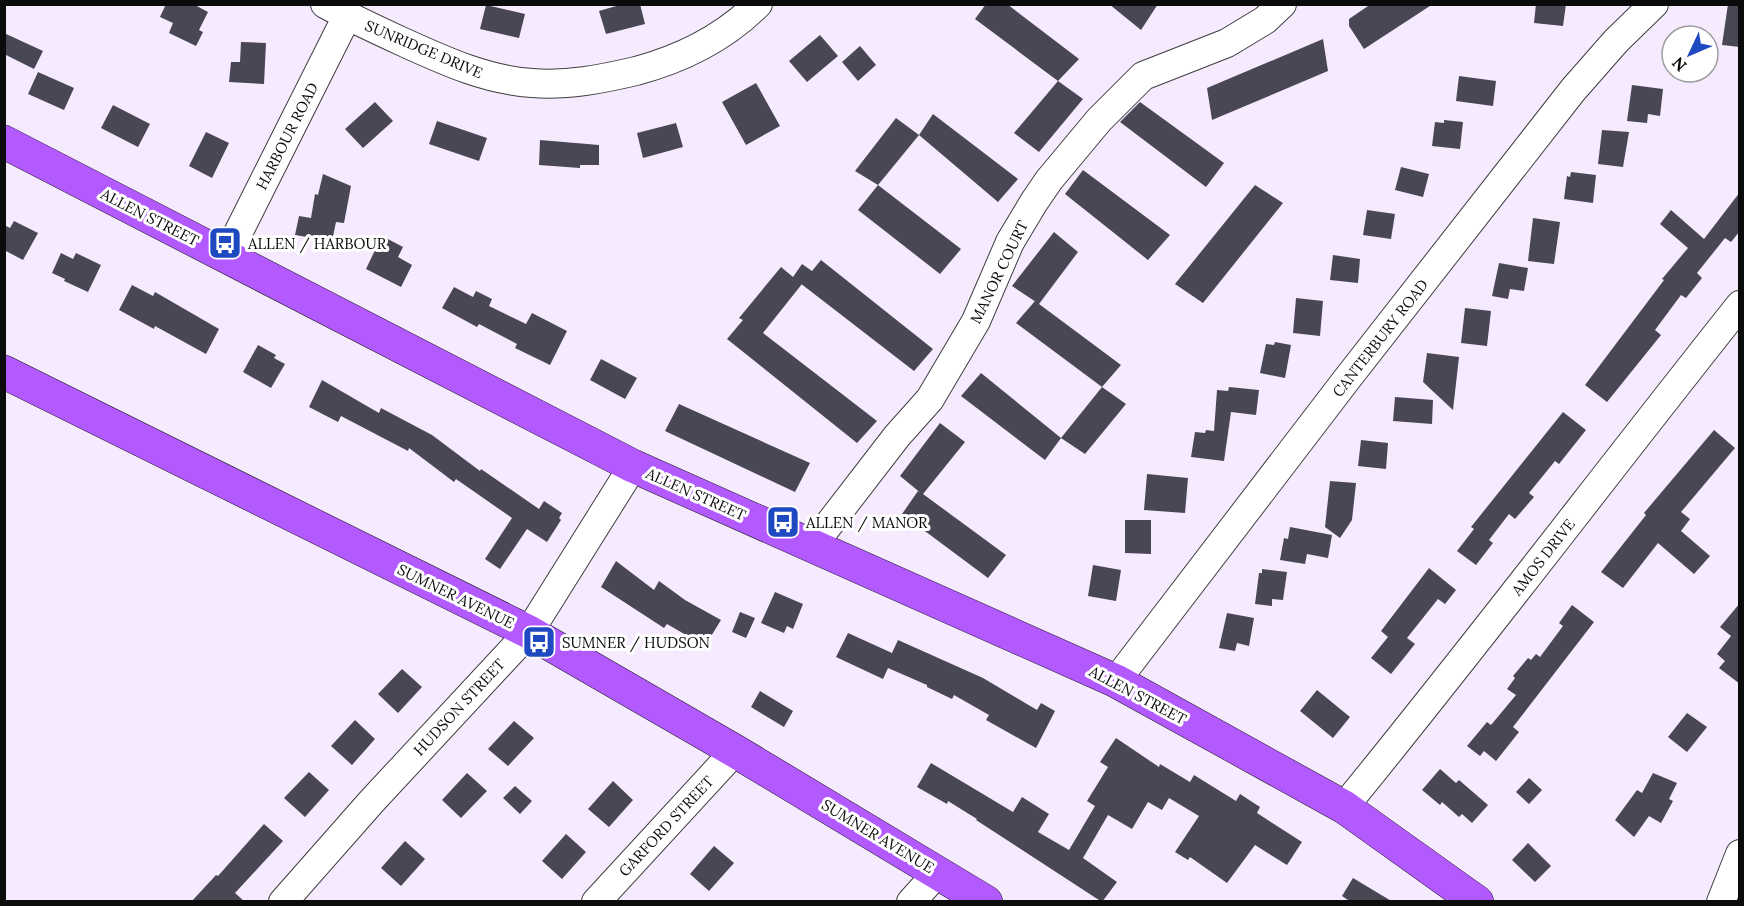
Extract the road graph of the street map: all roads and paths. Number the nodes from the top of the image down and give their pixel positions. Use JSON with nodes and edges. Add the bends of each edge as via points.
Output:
{"nodes":[{"id":1,"x":758,"y":4,"type":"edge"},
{"id":2,"x":1282,"y":4,"type":"edge"},
{"id":3,"x":1654,"y":4,"type":"edge"},
{"id":4,"x":336,"y":10,"type":"edge"},
{"id":5,"x":4,"y":142,"type":"edge"},
{"id":6,"x":226,"y":257,"type":"junction"},
{"id":7,"x":1740,"y":305,"type":"edge"},
{"id":8,"x":4,"y":372,"type":"edge"},
{"id":9,"x":633,"y":466,"type":"junction"},
{"id":10,"x":813,"y":545,"type":"junction"},
{"id":11,"x":529,"y":632,"type":"junction"},
{"id":12,"x":1116,"y":681,"type":"junction"},
{"id":13,"x":735,"y":751,"type":"junction"},
{"id":14,"x":1344,"y":807,"type":"junction"},
{"id":15,"x":1740,"y":854,"type":"edge"},
{"id":16,"x":939,"y":872,"type":"junction"},
{"id":17,"x":283,"y":902,"type":"edge"},
{"id":18,"x":596,"y":902,"type":"edge"},
{"id":19,"x":911,"y":902,"type":"edge"},
{"id":20,"x":986,"y":902,"type":"edge"},
{"id":21,"x":1477,"y":902,"type":"edge"},
{"id":22,"x":1721,"y":902,"type":"edge"}],
"edges":[{"from":1,"to":4,"type":"street","name":"SUNRIDGE DRIVE","via":[[707,43],[667,61],[605,78],[550,84],[475,72]]},
{"from":2,"to":10,"type":"street","name":"MANOR COURT","via":[[1265,20],[1227,43],[1143,76],[1099,120],[1034,202],[1010,242],[976,321],[930,399]]},
{"from":3,"to":12,"type":"street","name":"CANTERBURY ROAD","via":[[1574,90]]},
{"from":4,"to":6,"type":"street","name":"HARBOUR ROAD"},
{"from":5,"to":6,"type":"main road","name":"ALLEN STREET"},
{"from":6,"to":9,"type":"main road","name":"ALLEN STREET"},
{"from":7,"to":14,"type":"street","name":"AMOS DRIVE"},
{"from":8,"to":11,"type":"main road","name":"SUMNER AVENUE"},
{"from":9,"to":10,"type":"main road","name":"ALLEN STREET"},
{"from":9,"to":11,"type":"street","name":"HUDSON STREET"},
{"from":10,"to":12,"type":"main road","name":"ALLEN STREET"},
{"from":11,"to":13,"type":"main road","name":"SUMNER AVENUE"},
{"from":11,"to":17,"type":"street","name":"HUDSON STREET"},
{"from":12,"to":14,"type":"main road","name":"ALLEN STREET"},
{"from":13,"to":16,"type":"main road","name":"SUMNER AVENUE"},
{"from":13,"to":18,"type":"street","name":"GARFORD STREET"},
{"from":14,"to":21,"type":"main road","name":"ALLEN STREET"},
{"from":15,"to":22,"type":"street"},
{"from":16,"to":19,"type":"street"},
{"from":16,"to":20,"type":"main road","name":"SUMNER AVENUE"}]}
